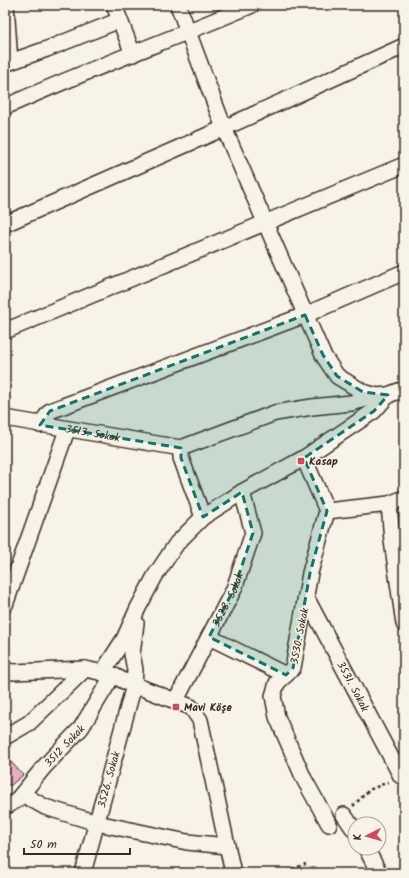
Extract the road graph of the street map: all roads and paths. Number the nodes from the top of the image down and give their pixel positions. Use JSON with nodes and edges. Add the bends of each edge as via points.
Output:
{"nodes":[{"id":1,"x":6,"y":5,"type":"edge"},
{"id":2,"x":114,"y":5,"type":"edge"},
{"id":3,"x":178,"y":5,"type":"edge"},
{"id":4,"x":252,"y":5,"type":"edge"},
{"id":5,"x":120,"y":20,"type":"junction"},
{"id":6,"x":189,"y":32,"type":"junction"},
{"id":7,"x":404,"y":46,"type":"edge"},
{"id":8,"x":133,"y":54,"type":"junction"},
{"id":9,"x":7,"y":62,"type":"edge"},
{"id":10,"x":5,"y":107,"type":"edge"},
{"id":11,"x":224,"y":128,"type":"junction"},
{"id":12,"x":404,"y":165,"type":"edge"},
{"id":13,"x":264,"y":222,"type":"junction"},
{"id":14,"x":5,"y":224,"type":"edge"},
{"id":15,"x":404,"y":272,"type":"edge"},
{"id":16,"x":305,"y":314,"type":"junction"},
{"id":17,"x":5,"y":331,"type":"edge"},
{"id":18,"x":404,"y":389,"type":"edge"},
{"id":19,"x":382,"y":396,"type":"junction"},
{"id":20,"x":5,"y":418,"type":"edge"},
{"id":21,"x":40,"y":425,"type":"junction"},
{"id":22,"x":67,"y":430,"type":"junction"},
{"id":23,"x":181,"y":448,"type":"junction"},
{"id":24,"x":304,"y":458,"type":"junction"},
{"id":25,"x":242,"y":492,"type":"junction"},
{"id":26,"x":404,"y":498,"type":"edge"},
{"id":27,"x":389,"y":504,"type":"junction"},
{"id":28,"x":327,"y":511,"type":"junction"},
{"id":29,"x":203,"y":517,"type":"junction"},
{"id":30,"x":306,"y":597,"type":"junction"},
{"id":31,"x":5,"y":605,"type":"edge"},
{"id":32,"x":138,"y":608,"type":"junction"},
{"id":33,"x":404,"y":624,"type":"edge"},
{"id":34,"x":209,"y":637,"type":"junction"},
{"id":35,"x":85,"y":669,"type":"junction"},
{"id":36,"x":5,"y":670,"type":"edge"},
{"id":37,"x":108,"y":674,"type":"junction"},
{"id":38,"x":286,"y":675,"type":"junction"},
{"id":39,"x":134,"y":685,"type":"junction"},
{"id":40,"x":176,"y":700,"type":"junction"},
{"id":41,"x":5,"y":737,"type":"edge"},
{"id":42,"x":401,"y":776,"type":"joint"},
{"id":43,"x":22,"y":794,"type":"junction"},
{"id":44,"x":5,"y":807,"type":"edge"},
{"id":45,"x":344,"y":814,"type":"joint"},
{"id":46,"x":347,"y":819,"type":"edge"},
{"id":47,"x":97,"y":823,"type":"junction"},
{"id":48,"x":329,"y":824,"type":"dead end"},
{"id":49,"x":227,"y":846,"type":"junction"},
{"id":50,"x":370,"y":856,"type":"edge"},
{"id":51,"x":306,"y":864,"type":"dead end"},
{"id":52,"x":83,"y":873,"type":"edge"},
{"id":53,"x":233,"y":873,"type":"edge"},
{"id":54,"x":281,"y":873,"type":"edge"},
{"id":55,"x":379,"y":873,"type":"edge"}],
"edges":[{"from":1,"to":9,"type":"street"},
{"from":2,"to":5,"type":"street"},
{"from":3,"to":6,"type":"street"},
{"from":4,"to":6,"type":"street"},
{"from":5,"to":8,"type":"street"},
{"from":5,"to":9,"type":"street"},
{"from":6,"to":8,"type":"street"},
{"from":6,"to":11,"type":"street"},
{"from":7,"to":11,"type":"street"},
{"from":8,"to":10,"type":"street"},
{"from":11,"to":13,"type":"street"},
{"from":11,"to":14,"type":"street"},
{"from":12,"to":13,"type":"street"},
{"from":13,"to":16,"type":"street"},
{"from":13,"to":17,"type":"street"},
{"from":15,"to":16,"type":"street"},
{"from":16,"to":19,"type":"street","via":[[323,355],[337,376],[363,392]]},
{"from":16,"to":21,"type":"street","via":[[50,411]]},
{"from":18,"to":19,"type":"street"},
{"from":19,"to":23,"type":"street","via":[[275,414]]},
{"from":19,"to":24,"type":"street","name":"3512 Sokak","via":[[374,411]]},
{"from":20,"to":21,"type":"street","name":"3513. Sokak"},
{"from":21,"to":22,"type":"street","name":"3513. Sokak"},
{"from":22,"to":23,"type":"street","name":"3513. Sokak"},
{"from":22,"to":31,"type":"street"},
{"from":23,"to":29,"type":"street","via":[[181,458]]},
{"from":24,"to":25,"type":"street","name":"3512 Sokak"},
{"from":24,"to":28,"type":"street"},
{"from":25,"to":29,"type":"street","name":"3512 Sokak"},
{"from":25,"to":34,"type":"street","name":"3528. Sokak","via":[[253,534],[234,589]]},
{"from":26,"to":27,"type":"street"},
{"from":27,"to":28,"type":"street"},
{"from":27,"to":33,"type":"street"},
{"from":28,"to":30,"type":"street","name":"3530. Sokak"},
{"from":29,"to":32,"type":"street","name":"3512 Sokak","via":[[177,543]]},
{"from":30,"to":38,"type":"street","name":"3530. Sokak","via":[[293,668]]},
{"from":30,"to":42,"type":"street","name":"3531. Sokak"},
{"from":32,"to":37,"type":"street","name":"3512 Sokak"},
{"from":32,"to":39,"type":"street","name":"3526. Sokak","via":[[132,654]]},
{"from":34,"to":38,"type":"street"},
{"from":34,"to":40,"type":"street","name":"3528. Sokak"},
{"from":35,"to":36,"type":"street","via":[[13,672]]},
{"from":35,"to":37,"type":"street"},
{"from":35,"to":41,"type":"street","via":[[30,723]]},
{"from":37,"to":39,"type":"street"},
{"from":37,"to":43,"type":"street","name":"3512 Sokak","via":[[81,728]]},
{"from":38,"to":48,"type":"street","name":"3530. Sokak","via":[[277,683],[273,696],[276,717],[304,779]]},
{"from":39,"to":40,"type":"street"},
{"from":39,"to":47,"type":"street","name":"3526. Sokak"},
{"from":40,"to":49,"type":"street","via":[[191,707],[200,720]]},
{"from":42,"to":45,"type":"path","via":[[369,790]]},
{"from":43,"to":44,"type":"street","name":"3512 Sokak"},
{"from":43,"to":47,"type":"street","via":[[44,807]]},
{"from":45,"to":46,"type":"street"},
{"from":47,"to":49,"type":"street","via":[[187,842]]},
{"from":47,"to":52,"type":"street","name":"3526. Sokak"},
{"from":49,"to":53,"type":"street"},
{"from":50,"to":55,"type":"street"},
{"from":51,"to":54,"type":"path"}]}
